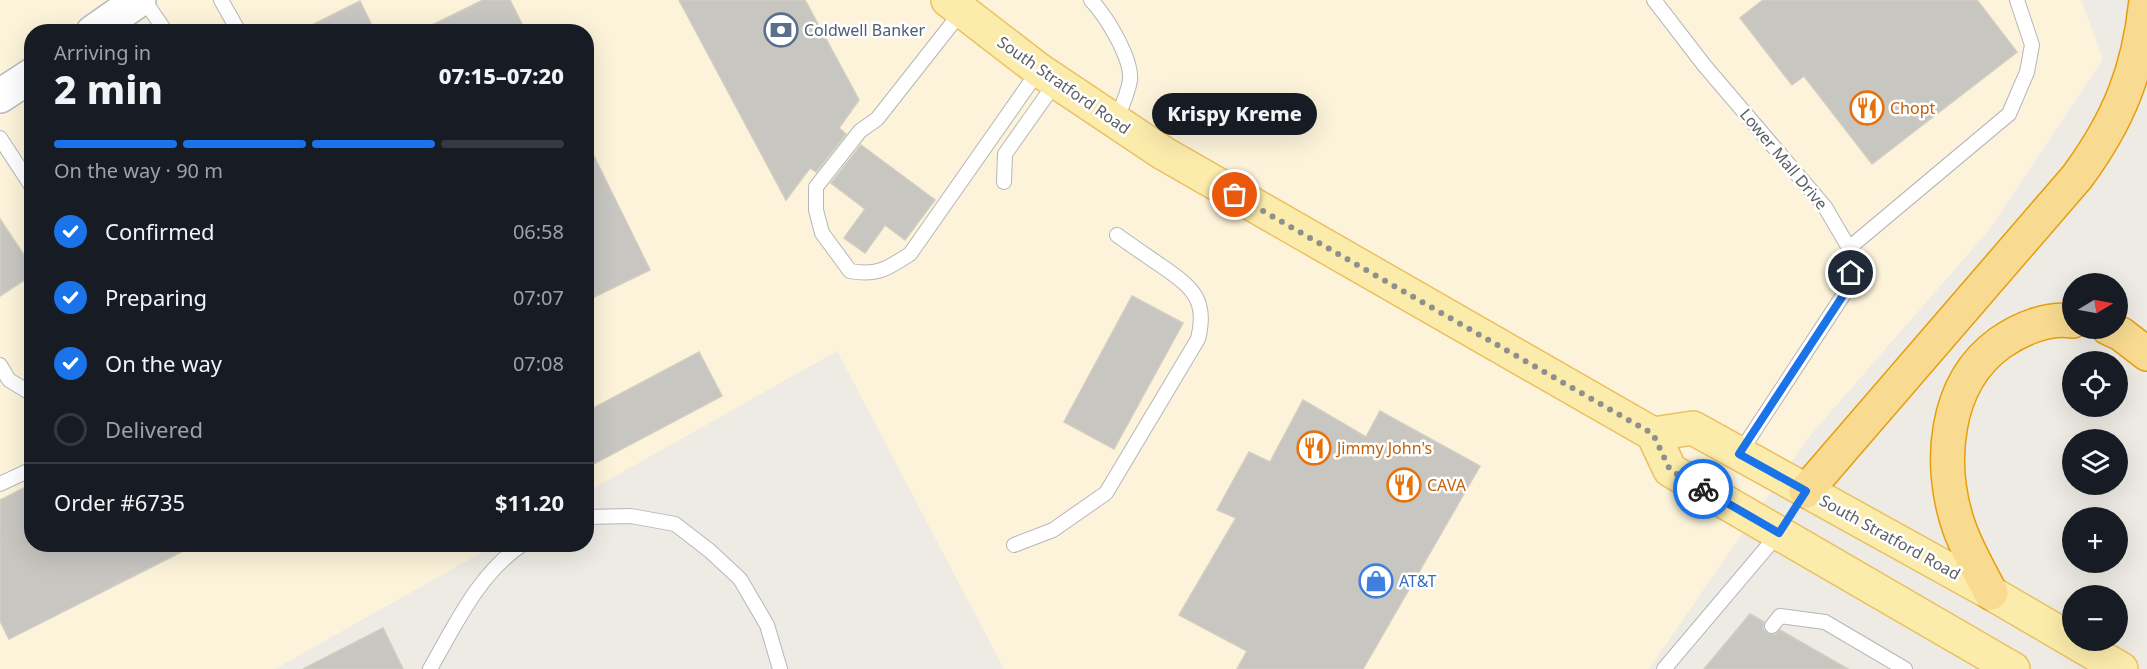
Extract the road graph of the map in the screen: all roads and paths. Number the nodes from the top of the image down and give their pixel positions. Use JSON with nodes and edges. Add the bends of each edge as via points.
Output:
{"nodes":[{"id":1,"x":139,"y":0,"type":"edge"},
{"id":2,"x":144,"y":0,"type":"edge"},
{"id":3,"x":221,"y":0,"type":"edge"},
{"id":4,"x":1091,"y":0,"type":"edge"},
{"id":5,"x":1654,"y":0,"type":"edge"},
{"id":6,"x":2017,"y":0,"type":"edge"},
{"id":7,"x":2146,"y":0,"type":"edge"},
{"id":8,"x":955,"y":5,"type":"edge"},
{"id":9,"x":104,"y":24,"type":"edge"},
{"id":10,"x":160,"y":24,"type":"edge"},
{"id":11,"x":234,"y":24,"type":"edge"},
{"id":12,"x":1047,"y":76,"type":"junction"},
{"id":13,"x":24,"y":80,"type":"edge"},
{"id":14,"x":0,"y":96,"type":"edge"},
{"id":15,"x":1115,"y":122,"type":"junction"},
{"id":16,"x":0,"y":138,"type":"edge"},
{"id":17,"x":24,"y":175,"type":"edge"},
{"id":18,"x":1004,"y":182,"type":"dead end"},
{"id":19,"x":1117,"y":235,"type":"dead end"},
{"id":20,"x":1849,"y":248,"type":"junction"},
{"id":21,"x":2062,"y":322,"type":"edge"},
{"id":22,"x":2128,"y":339,"type":"edge"},
{"id":23,"x":2147,"y":354,"type":"edge"},
{"id":24,"x":0,"y":365,"type":"edge"},
{"id":25,"x":24,"y":389,"type":"edge"},
{"id":26,"x":1653,"y":434,"type":"junction"},
{"id":27,"x":1739,"y":454,"type":"junction"},
{"id":28,"x":24,"y":473,"type":"edge"},
{"id":29,"x":0,"y":484,"type":"edge"},
{"id":30,"x":1806,"y":491,"type":"junction"},
{"id":31,"x":594,"y":517,"type":"edge"},
{"id":32,"x":1779,"y":533,"type":"junction"},
{"id":33,"x":1014,"y":545,"type":"dead end"},
{"id":34,"x":514,"y":552,"type":"edge"},
{"id":35,"x":1991,"y":593,"type":"junction"},
{"id":36,"x":1772,"y":626,"type":"dead end"},
{"id":37,"x":430,"y":669,"type":"edge"},
{"id":38,"x":780,"y":669,"type":"edge"},
{"id":39,"x":1664,"y":669,"type":"edge"},
{"id":40,"x":1905,"y":669,"type":"edge"},
{"id":41,"x":2013,"y":669,"type":"edge"},
{"id":42,"x":2121,"y":669,"type":"edge"}],
"edges":[{"from":1,"to":9,"type":"street"},
{"from":2,"to":10,"type":"lane"},
{"from":3,"to":11,"type":"lane"},
{"from":4,"to":15,"type":"lane","via":[[1112,28],[1129,69],[1128,89]]},
{"from":5,"to":20,"type":"lane","name":"Lower Mall Drive","via":[[1825,207]]},
{"from":6,"to":20,"type":"lane","via":[[2032,45],[2027,72],[2008,114]]},
{"from":7,"to":30,"type":"highway","via":[[2136,63],[2126,94],[2098,149]]},
{"from":8,"to":12,"type":"main road","name":"South Stratford Road"},
{"from":8,"to":12,"type":"lane","via":[[877,119],[860,131],[816,187],[822,233],[850,271],[868,274],[886,269],[910,254]]},
{"from":12,"to":15,"type":"main road","name":"South Stratford Road"},
{"from":12,"to":18,"type":"lane","via":[[1005,154]]},
{"from":13,"to":14,"type":"street"},
{"from":15,"to":26,"type":"main road","name":"South Stratford Road","via":[[1288,226]]},
{"from":16,"to":17,"type":"lane"},
{"from":19,"to":33,"type":"lane","via":[[1190,286],[1201,315],[1198,339],[1106,493],[1053,530]]},
{"from":20,"to":27,"type":"lane","name":"Lower Mall Drive","via":[[1851,273],[1844,294]]},
{"from":21,"to":35,"type":"highway","via":[[2039,324],[2013,334],[1990,350],[1959,395],[1951,420],[1947,448],[1952,504],[1968,550]]},
{"from":22,"to":23,"type":"highway"},
{"from":24,"to":25,"type":"lane","via":[[9,381]]},
{"from":26,"to":27,"type":"main road","name":"South Stratford Road","via":[[1693,428]]},
{"from":26,"to":32,"type":"main road","via":[[1670,470]]},
{"from":27,"to":30,"type":"main road","name":"South Stratford Road"},
{"from":28,"to":29,"type":"lane"},
{"from":30,"to":32,"type":"main road"},
{"from":30,"to":35,"type":"main road","name":"South Stratford Road"},
{"from":31,"to":38,"type":"lane","via":[[631,516],[675,524],[710,551],[740,579],[766,625]]},
{"from":32,"to":39,"type":"lane"},
{"from":32,"to":41,"type":"main road"},
{"from":34,"to":37,"type":"lane","via":[[467,604]]},
{"from":35,"to":42,"type":"main road","name":"South Stratford Road"},
{"from":36,"to":40,"type":"lane","via":[[1780,616],[1825,622]]}]}
